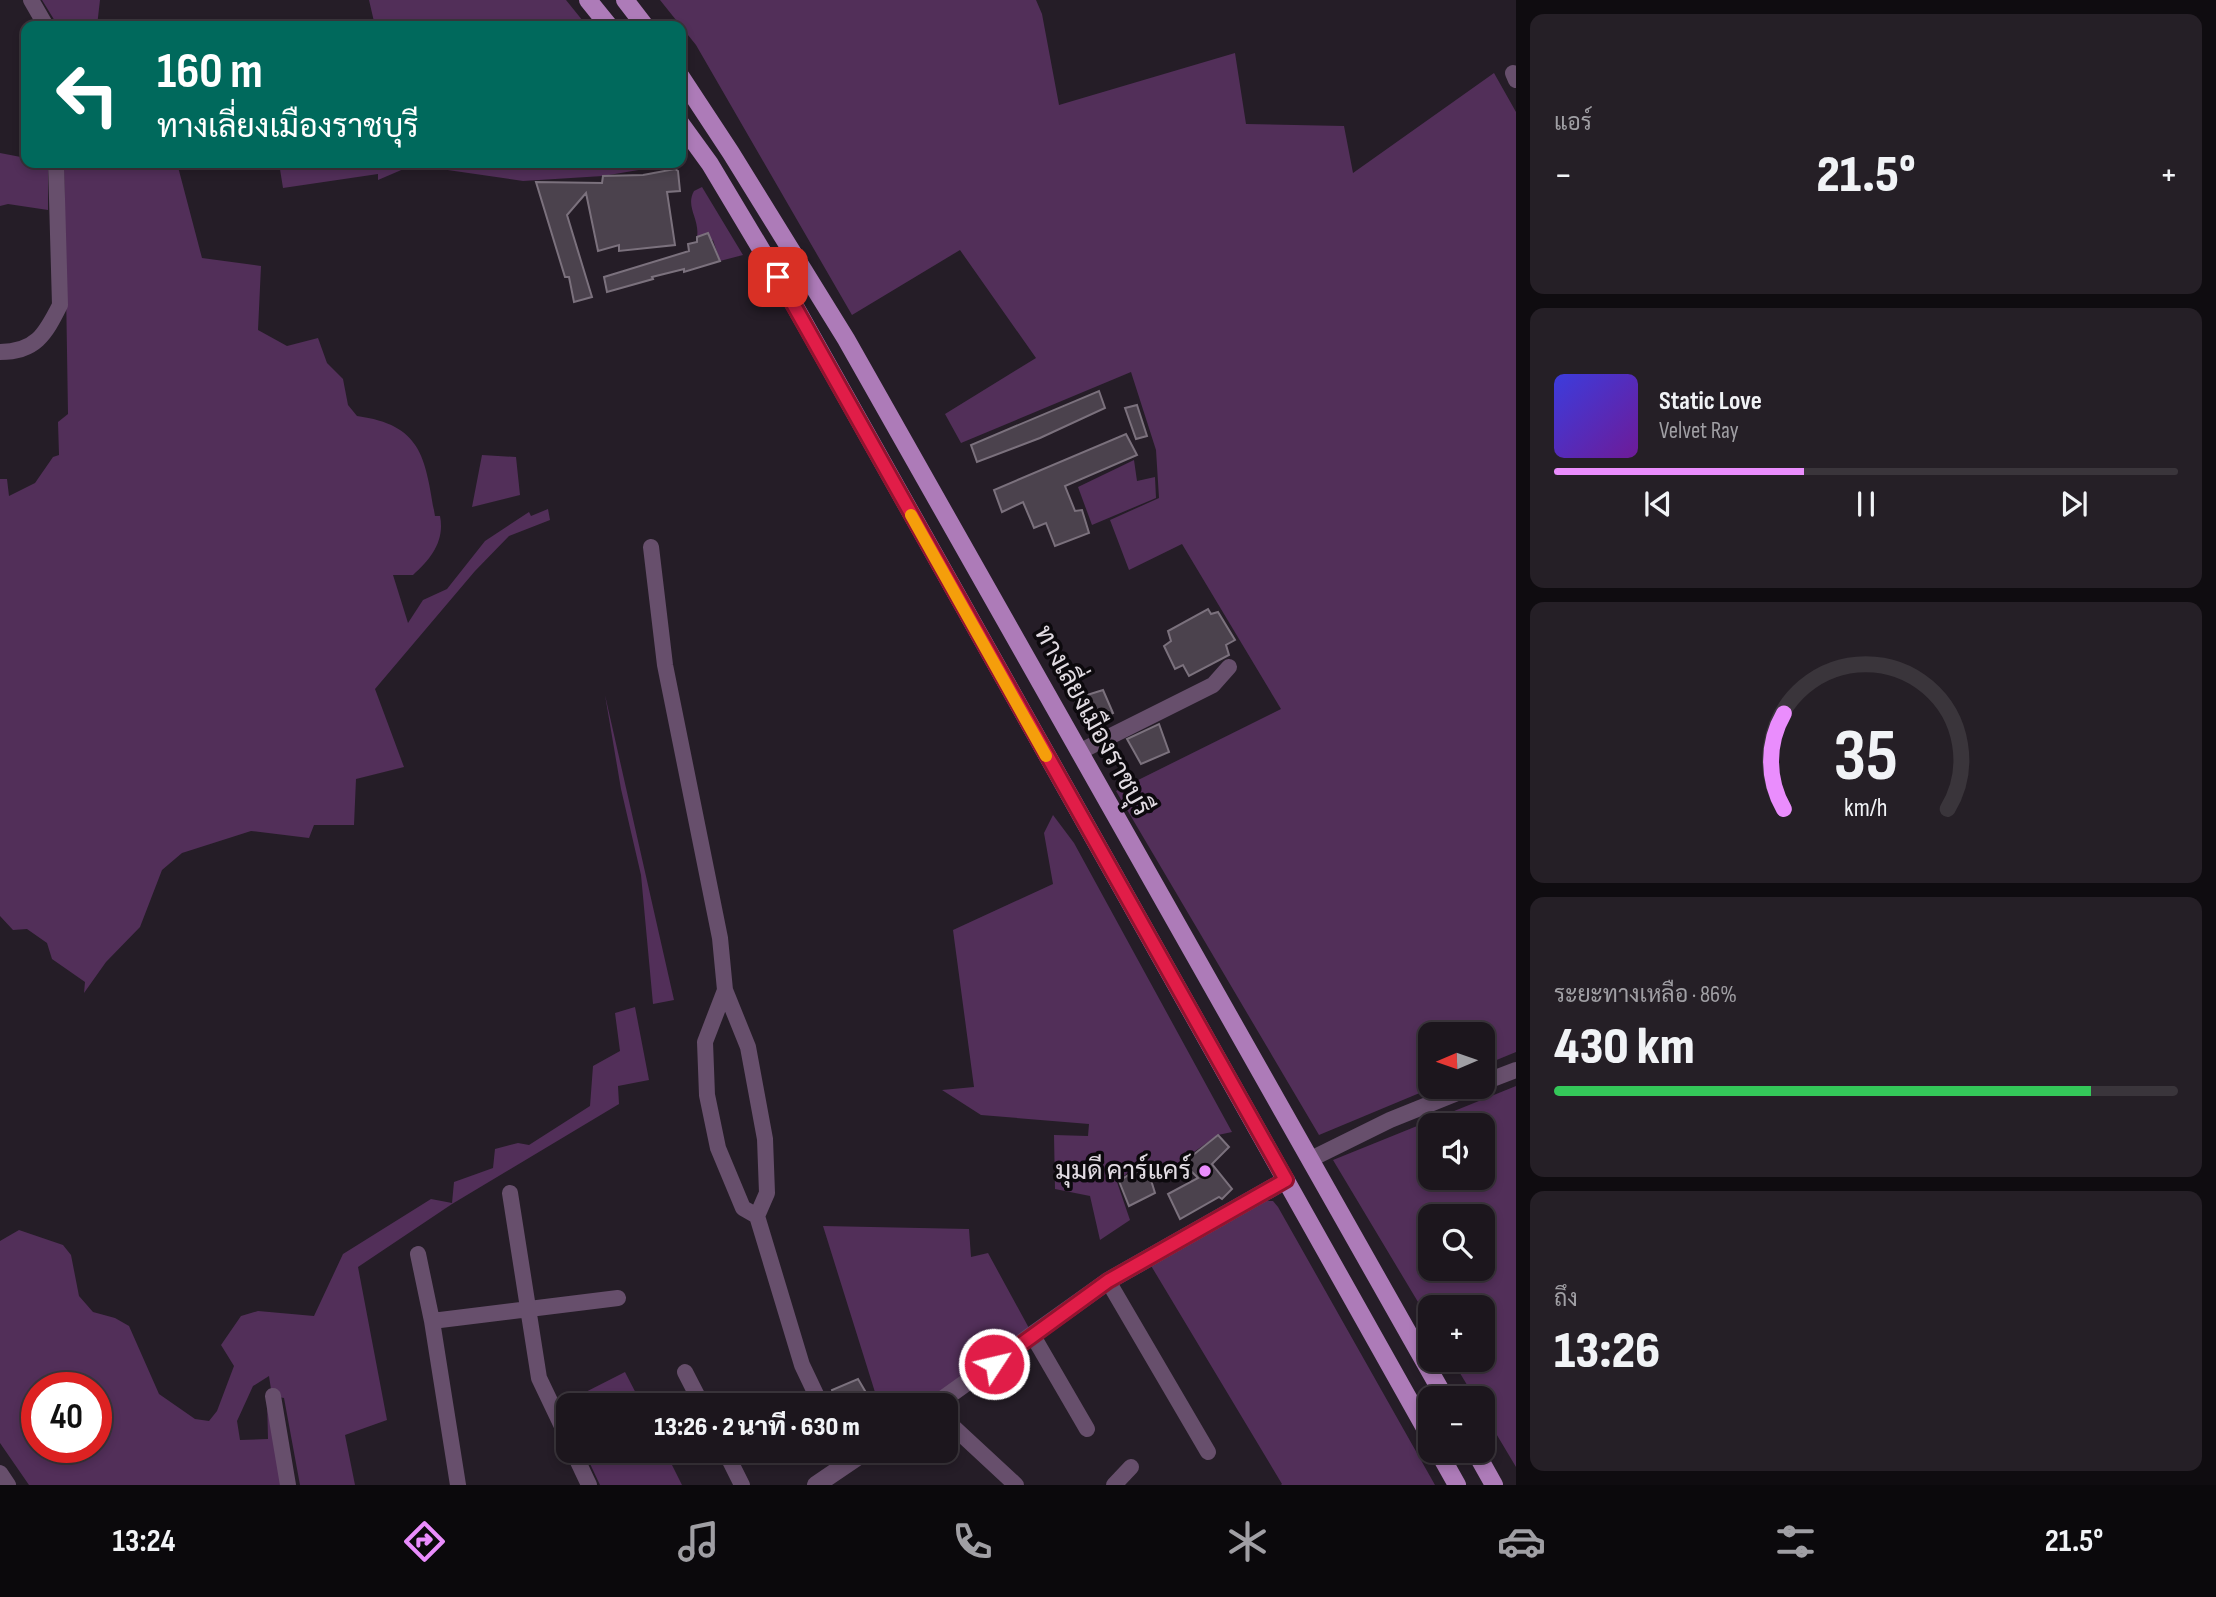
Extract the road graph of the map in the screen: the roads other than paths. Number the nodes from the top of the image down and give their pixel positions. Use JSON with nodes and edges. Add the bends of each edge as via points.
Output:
{"nodes":[{"id":1,"x":31,"y":0,"type":"edge"},
{"id":2,"x":587,"y":0,"type":"edge"},
{"id":3,"x":625,"y":0,"type":"edge"},
{"id":4,"x":43,"y":21,"type":"edge"},
{"id":5,"x":604,"y":21,"type":"edge"},
{"id":6,"x":641,"y":21,"type":"edge"},
{"id":7,"x":686,"y":85,"type":"edge"},
{"id":8,"x":686,"y":131,"type":"edge"},
{"id":9,"x":56,"y":168,"type":"edge"},
{"id":10,"x":814,"y":288,"type":"junction"},
{"id":11,"x":792,"y":301,"type":"junction"},
{"id":12,"x":0,"y":352,"type":"edge"},
{"id":13,"x":651,"y":547,"type":"dead end"},
{"id":14,"x":1229,"y":667,"type":"dead end"},
{"id":15,"x":1079,"y":752,"type":"junction"},
{"id":16,"x":724,"y":990,"type":"junction"},
{"id":17,"x":1516,"y":1070,"type":"edge"},
{"id":18,"x":1495,"y":1078,"type":"edge"},
{"id":19,"x":1442,"y":1099,"type":"edge"},
{"id":20,"x":1311,"y":1159,"type":"junction"},
{"id":21,"x":1286,"y":1180,"type":"junction"},
{"id":22,"x":510,"y":1193,"type":"dead end"},
{"id":23,"x":757,"y":1216,"type":"junction"},
{"id":24,"x":418,"y":1254,"type":"dead end"},
{"id":25,"x":1108,"y":1281,"type":"junction"},
{"id":26,"x":618,"y":1298,"type":"dead end"},
{"id":27,"x":527,"y":1309,"type":"junction"},
{"id":28,"x":432,"y":1321,"type":"junction"},
{"id":29,"x":1033,"y":1336,"type":"junction"},
{"id":30,"x":685,"y":1372,"type":"dead end"},
{"id":31,"x":1439,"y":1386,"type":"edge"},
{"id":32,"x":696,"y":1393,"type":"edge"},
{"id":33,"x":815,"y":1393,"type":"edge"},
{"id":34,"x":952,"y":1393,"type":"edge"},
{"id":35,"x":272,"y":1396,"type":"dead end"},
{"id":36,"x":556,"y":1415,"type":"edge"},
{"id":37,"x":1418,"y":1416,"type":"edge"},
{"id":38,"x":1087,"y":1429,"type":"dead end"},
{"id":39,"x":958,"y":1431,"type":"edge"},
{"id":40,"x":1208,"y":1452,"type":"dead end"},
{"id":41,"x":579,"y":1463,"type":"edge"},
{"id":42,"x":731,"y":1463,"type":"edge"},
{"id":43,"x":839,"y":1463,"type":"edge"},
{"id":44,"x":1445,"y":1463,"type":"edge"},
{"id":45,"x":1482,"y":1463,"type":"edge"},
{"id":46,"x":1131,"y":1466,"type":"dead end"},
{"id":47,"x":0,"y":1473,"type":"edge"},
{"id":48,"x":8,"y":1485,"type":"edge"},
{"id":49,"x":288,"y":1485,"type":"edge"},
{"id":50,"x":458,"y":1485,"type":"edge"},
{"id":51,"x":589,"y":1485,"type":"edge"},
{"id":52,"x":742,"y":1485,"type":"edge"},
{"id":53,"x":816,"y":1485,"type":"edge"},
{"id":54,"x":1016,"y":1485,"type":"edge"},
{"id":55,"x":1114,"y":1485,"type":"edge"},
{"id":56,"x":1457,"y":1485,"type":"edge"},
{"id":57,"x":1494,"y":1485,"type":"edge"}],
"edges":[{"from":1,"to":4,"type":"street"},
{"from":2,"to":5,"type":"main road"},
{"from":3,"to":6,"type":"main road"},
{"from":7,"to":10,"type":"main road","name":"ทางเลี่ยงเมืองราชบุรี"},
{"from":8,"to":11,"type":"main road"},
{"from":9,"to":12,"type":"street","via":[[60,305],[36,342],[19,352]]},
{"from":10,"to":11,"type":"main road"},
{"from":10,"to":15,"type":"main road","name":"ทางเลี่ยงเมืองราชบุรี"},
{"from":11,"to":21,"type":"main road"},
{"from":13,"to":16,"type":"street","via":[[665,665],[720,938]]},
{"from":14,"to":15,"type":"street","via":[[1213,685]]},
{"from":15,"to":20,"type":"main road","name":"ทางเลี่ยงเมืองราชบุรี"},
{"from":16,"to":23,"type":"street","via":[[748,1047],[765,1139],[767,1193]]},
{"from":16,"to":23,"type":"street","via":[[705,1042],[707,1095],[718,1148],[743,1208]]},
{"from":17,"to":18,"type":"street"},
{"from":19,"to":20,"type":"street"},
{"from":20,"to":31,"type":"main road","name":"ทางเลี่ยงเมืองราชบุรี"},
{"from":21,"to":25,"type":"street"},
{"from":21,"to":37,"type":"main road"},
{"from":22,"to":27,"type":"street"},
{"from":23,"to":33,"type":"street","via":[[802,1365]]},
{"from":24,"to":28,"type":"street"},
{"from":25,"to":29,"type":"street"},
{"from":25,"to":40,"type":"street"},
{"from":26,"to":27,"type":"street"},
{"from":27,"to":28,"type":"street"},
{"from":27,"to":36,"type":"street","via":[[538,1378]]},
{"from":28,"to":50,"type":"street"},
{"from":29,"to":34,"type":"street"},
{"from":29,"to":38,"type":"street"},
{"from":30,"to":32,"type":"street"},
{"from":35,"to":49,"type":"street"},
{"from":39,"to":54,"type":"street"},
{"from":41,"to":51,"type":"street"},
{"from":42,"to":52,"type":"street"},
{"from":43,"to":53,"type":"street"},
{"from":44,"to":56,"type":"main road"},
{"from":45,"to":57,"type":"main road"},
{"from":46,"to":55,"type":"street"},
{"from":47,"to":48,"type":"street"}]}
